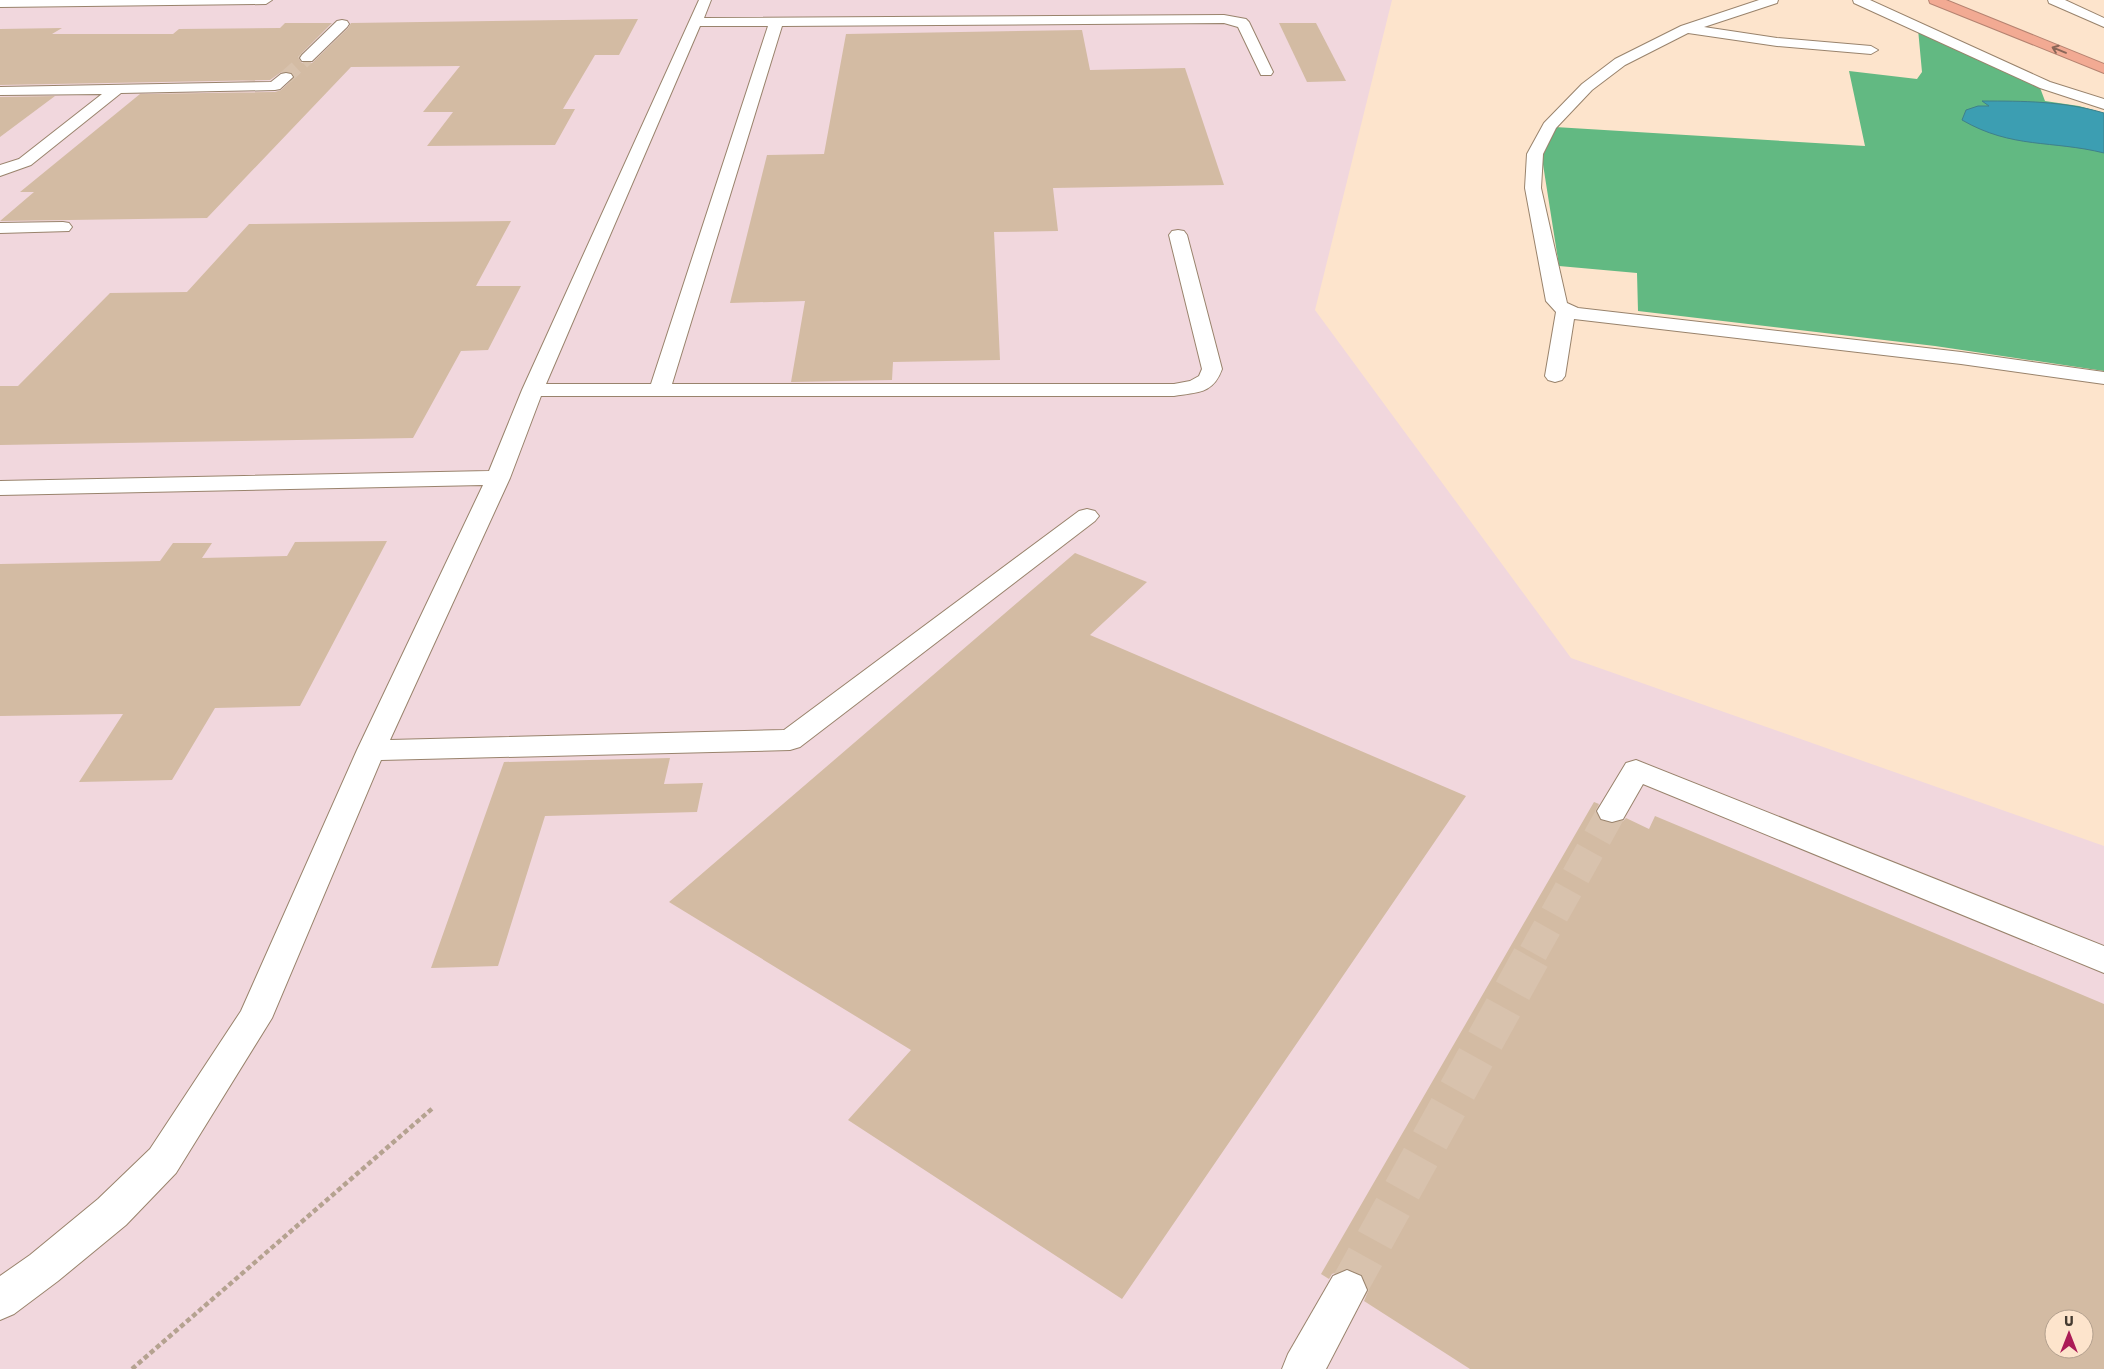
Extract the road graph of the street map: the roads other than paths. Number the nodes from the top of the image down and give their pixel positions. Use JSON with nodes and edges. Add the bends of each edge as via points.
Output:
{"nodes":[{"id":1,"x":266,"y":0,"type":"edge"},
{"id":2,"x":705,"y":0,"type":"edge"},
{"id":3,"x":1772,"y":0,"type":"edge"},
{"id":4,"x":1859,"y":0,"type":"edge"},
{"id":5,"x":1935,"y":0,"type":"edge"},
{"id":6,"x":2054,"y":0,"type":"edge"},
{"id":7,"x":0,"y":3,"type":"edge"},
{"id":8,"x":696,"y":22,"type":"junction"},
{"id":9,"x":776,"y":23,"type":"junction"},
{"id":10,"x":2104,"y":23,"type":"edge"},
{"id":11,"x":342,"y":24,"type":"dead end"},
{"id":12,"x":1686,"y":29,"type":"junction"},
{"id":13,"x":1871,"y":50,"type":"dead end"},
{"id":14,"x":307,"y":58,"type":"tunnel mouth"},
{"id":15,"x":2104,"y":69,"type":"edge"},
{"id":16,"x":1266,"y":72,"type":"dead end"},
{"id":17,"x":286,"y":77,"type":"tunnel mouth"},
{"id":18,"x":116,"y":90,"type":"junction"},
{"id":19,"x":0,"y":91,"type":"edge"},
{"id":20,"x":2104,"y":104,"type":"edge"},
{"id":21,"x":0,"y":171,"type":"edge"},
{"id":22,"x":63,"y":227,"type":"dead end"},
{"id":23,"x":0,"y":228,"type":"edge"},
{"id":24,"x":1178,"y":235,"type":"dead end"},
{"id":25,"x":1566,"y":310,"type":"junction"},
{"id":26,"x":1556,"y":376,"type":"dead end"},
{"id":27,"x":2104,"y":378,"type":"edge"},
{"id":28,"x":660,"y":389,"type":"junction"},
{"id":29,"x":533,"y":390,"type":"junction"},
{"id":30,"x":498,"y":478,"type":"junction"},
{"id":31,"x":0,"y":488,"type":"edge"},
{"id":32,"x":1087,"y":516,"type":"dead end"},
{"id":33,"x":371,"y":750,"type":"junction"},
{"id":34,"x":1612,"y":811,"type":"tunnel mouth"},
{"id":35,"x":2104,"y":960,"type":"edge"},
{"id":36,"x":1347,"y":1290,"type":"tunnel mouth"},
{"id":37,"x":0,"y":1300,"type":"edge"},
{"id":38,"x":1303,"y":1369,"type":"edge"}],
"edges":[{"from":1,"to":7,"type":"street"},
{"from":2,"to":8,"type":"street"},
{"from":3,"to":12,"type":"street"},
{"from":4,"to":20,"type":"street","via":[[2045,85]]},
{"from":15,"to":5,"type":"highway","one_way":true},
{"from":6,"to":10,"type":"street"},
{"from":8,"to":9,"type":"street"},
{"from":8,"to":29,"type":"street"},
{"from":9,"to":16,"type":"street","via":[[1224,19],[1244,24]]},
{"from":9,"to":28,"type":"street"},
{"from":11,"to":14,"type":"street"},
{"from":12,"to":13,"type":"street","via":[[1777,42]]},
{"from":12,"to":25,"type":"street","via":[[1620,62],[1587,87],[1549,126],[1535,154],[1534,188],[1556,301]]},
{"from":17,"to":18,"type":"street","via":[[275,86]]},
{"from":18,"to":19,"type":"street"},
{"from":18,"to":21,"type":"street","via":[[44,149],[25,162]]},
{"from":22,"to":23,"type":"street"},
{"from":24,"to":28,"type":"street","via":[[1212,369],[1208,380],[1196,386],[1174,390]]},
{"from":25,"to":26,"type":"street"},
{"from":25,"to":27,"type":"street"},
{"from":28,"to":29,"type":"street"},
{"from":29,"to":30,"type":"street"},
{"from":30,"to":31,"type":"street"},
{"from":30,"to":33,"type":"street"},
{"from":32,"to":33,"type":"street","via":[[790,740]]},
{"from":33,"to":37,"type":"street","via":[[255,1018],[162,1160],[112,1212]]},
{"from":34,"to":35,"type":"street","via":[[1636,770]]},
{"from":36,"to":38,"type":"street"}]}
